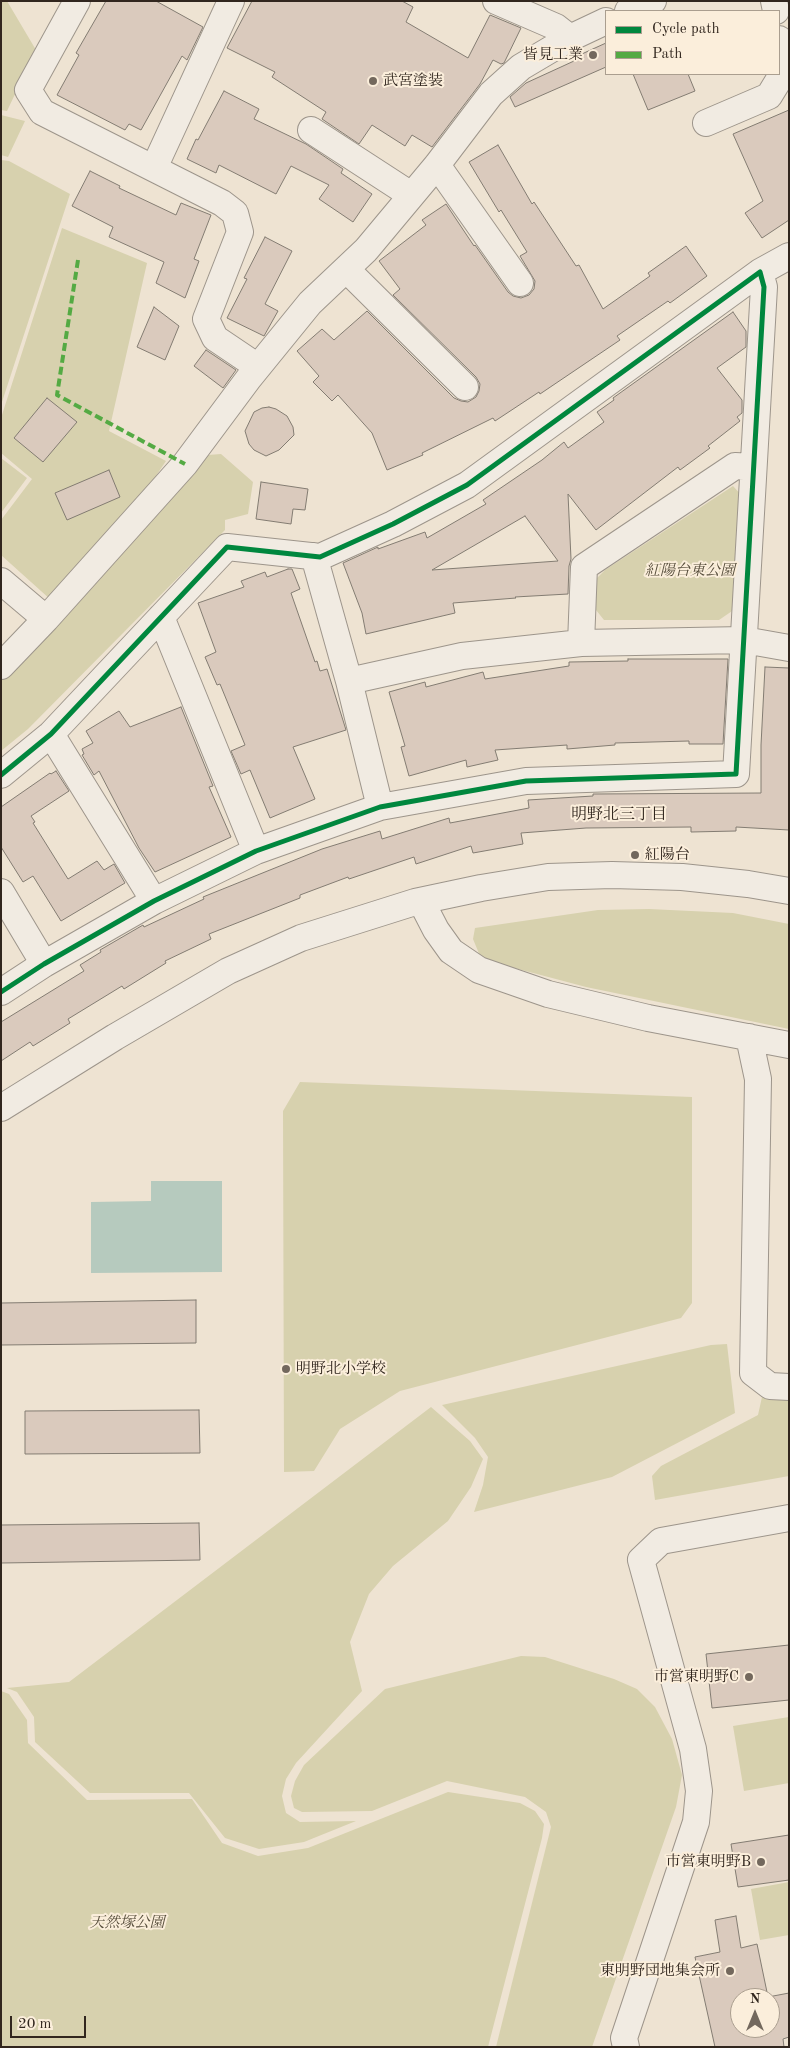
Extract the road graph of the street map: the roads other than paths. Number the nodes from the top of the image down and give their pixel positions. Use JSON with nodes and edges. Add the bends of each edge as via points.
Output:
{"nodes":[{"id":1,"x":77,"y":1,"type":"edge"},
{"id":2,"x":231,"y":1,"type":"edge"},
{"id":3,"x":496,"y":1,"type":"edge"},
{"id":4,"x":653,"y":1,"type":"edge"},
{"id":5,"x":630,"y":10,"type":"edge"},
{"id":6,"x":605,"y":21,"type":"edge"},
{"id":7,"x":570,"y":38,"type":"junction"},
{"id":8,"x":780,"y":48,"type":"edge"},
{"id":9,"x":706,"y":123,"type":"dead end"},
{"id":10,"x":310,"y":130,"type":"dead end"},
{"id":11,"x":436,"y":165,"type":"junction"},
{"id":12,"x":154,"y":168,"type":"junction"},
{"id":13,"x":412,"y":195,"type":"junction"},
{"id":14,"x":789,"y":256,"type":"edge"},
{"id":15,"x":347,"y":270,"type":"junction"},
{"id":16,"x":760,"y":272,"type":"junction"},
{"id":17,"x":520,"y":283,"type":"dead end"},
{"id":18,"x":258,"y":367,"type":"junction"},
{"id":19,"x":466,"y":387,"type":"dead end"},
{"id":20,"x":753,"y":466,"type":"junction"},
{"id":21,"x":314,"y":556,"type":"junction"},
{"id":22,"x":1,"y":581,"type":"edge"},
{"id":23,"x":160,"y":617,"type":"junction"},
{"id":24,"x":46,"y":620,"type":"junction"},
{"id":25,"x":744,"y":640,"type":"junction"},
{"id":26,"x":581,"y":643,"type":"junction"},
{"id":27,"x":789,"y":648,"type":"edge"},
{"id":28,"x":1,"y":666,"type":"edge"},
{"id":29,"x":349,"y":681,"type":"junction"},
{"id":30,"x":51,"y":734,"type":"junction"},
{"id":31,"x":1,"y":775,"type":"edge"},
{"id":32,"x":380,"y":807,"type":"junction"},
{"id":33,"x":256,"y":851,"type":"junction"},
{"id":34,"x":789,"y":891,"type":"edge"},
{"id":35,"x":1,"y":892,"type":"edge"},
{"id":36,"x":421,"y":900,"type":"junction"},
{"id":37,"x":154,"y":901,"type":"junction"},
{"id":38,"x":44,"y":964,"type":"junction"},
{"id":39,"x":1,"y":992,"type":"edge"},
{"id":40,"x":749,"y":1037,"type":"junction"},
{"id":41,"x":789,"y":1045,"type":"edge"},
{"id":42,"x":1,"y":1108,"type":"edge"},
{"id":43,"x":789,"y":1387,"type":"edge"},
{"id":44,"x":789,"y":1518,"type":"edge"},
{"id":45,"x":626,"y":2047,"type":"edge"}],
"edges":[{"from":1,"to":12,"type":"street","via":[[28,90],[42,112]]},
{"from":2,"to":12,"type":"street"},
{"from":3,"to":7,"type":"street","via":[[556,27]]},
{"from":4,"to":5,"type":"street"},
{"from":6,"to":7,"type":"street"},
{"from":7,"to":11,"type":"street","via":[[521,67],[491,94]]},
{"from":8,"to":9,"type":"street","via":[[783,73],[769,96]]},
{"from":10,"to":13,"type":"street"},
{"from":11,"to":13,"type":"street"},
{"from":11,"to":17,"type":"street"},
{"from":12,"to":18,"type":"street","via":[[235,213],[240,232],[206,319],[215,338]]},
{"from":13,"to":15,"type":"street"},
{"from":14,"to":16,"type":"street"},
{"from":15,"to":18,"type":"street","via":[[310,303]]},
{"from":15,"to":19,"type":"street"},
{"from":16,"to":20,"type":"street","via":[[764,287]]},
{"from":16,"to":21,"type":"street","via":[[467,485],[393,524],[320,557]]},
{"from":18,"to":24,"type":"street","via":[[184,464]]},
{"from":20,"to":25,"type":"street"},
{"from":20,"to":26,"type":"street","via":[[735,466],[584,567]]},
{"from":21,"to":23,"type":"street","via":[[227,548]]},
{"from":21,"to":29,"type":"street"},
{"from":22,"to":24,"type":"street"},
{"from":23,"to":30,"type":"street"},
{"from":23,"to":33,"type":"street"},
{"from":24,"to":28,"type":"street"},
{"from":25,"to":26,"type":"street"},
{"from":25,"to":27,"type":"street"},
{"from":25,"to":32,"type":"street","via":[[736,774],[526,781]]},
{"from":26,"to":29,"type":"street","via":[[462,656]]},
{"from":29,"to":32,"type":"street"},
{"from":30,"to":31,"type":"street"},
{"from":30,"to":37,"type":"street"},
{"from":32,"to":33,"type":"street"},
{"from":33,"to":37,"type":"street"},
{"from":34,"to":36,"type":"street","via":[[682,877],[612,875],[548,877]]},
{"from":35,"to":38,"type":"street"},
{"from":36,"to":40,"type":"street","via":[[451,951],[479,970],[548,994],[648,1018]]},
{"from":36,"to":42,"type":"street","via":[[301,938],[228,971]]},
{"from":37,"to":38,"type":"street"},
{"from":38,"to":39,"type":"street"},
{"from":40,"to":41,"type":"street"},
{"from":40,"to":43,"type":"street","via":[[758,1079],[753,1373],[770,1386]]},
{"from":44,"to":45,"type":"street","via":[[661,1541],[640,1560],[693,1749],[699,1791],[696,1822],[624,2038]]}]}
